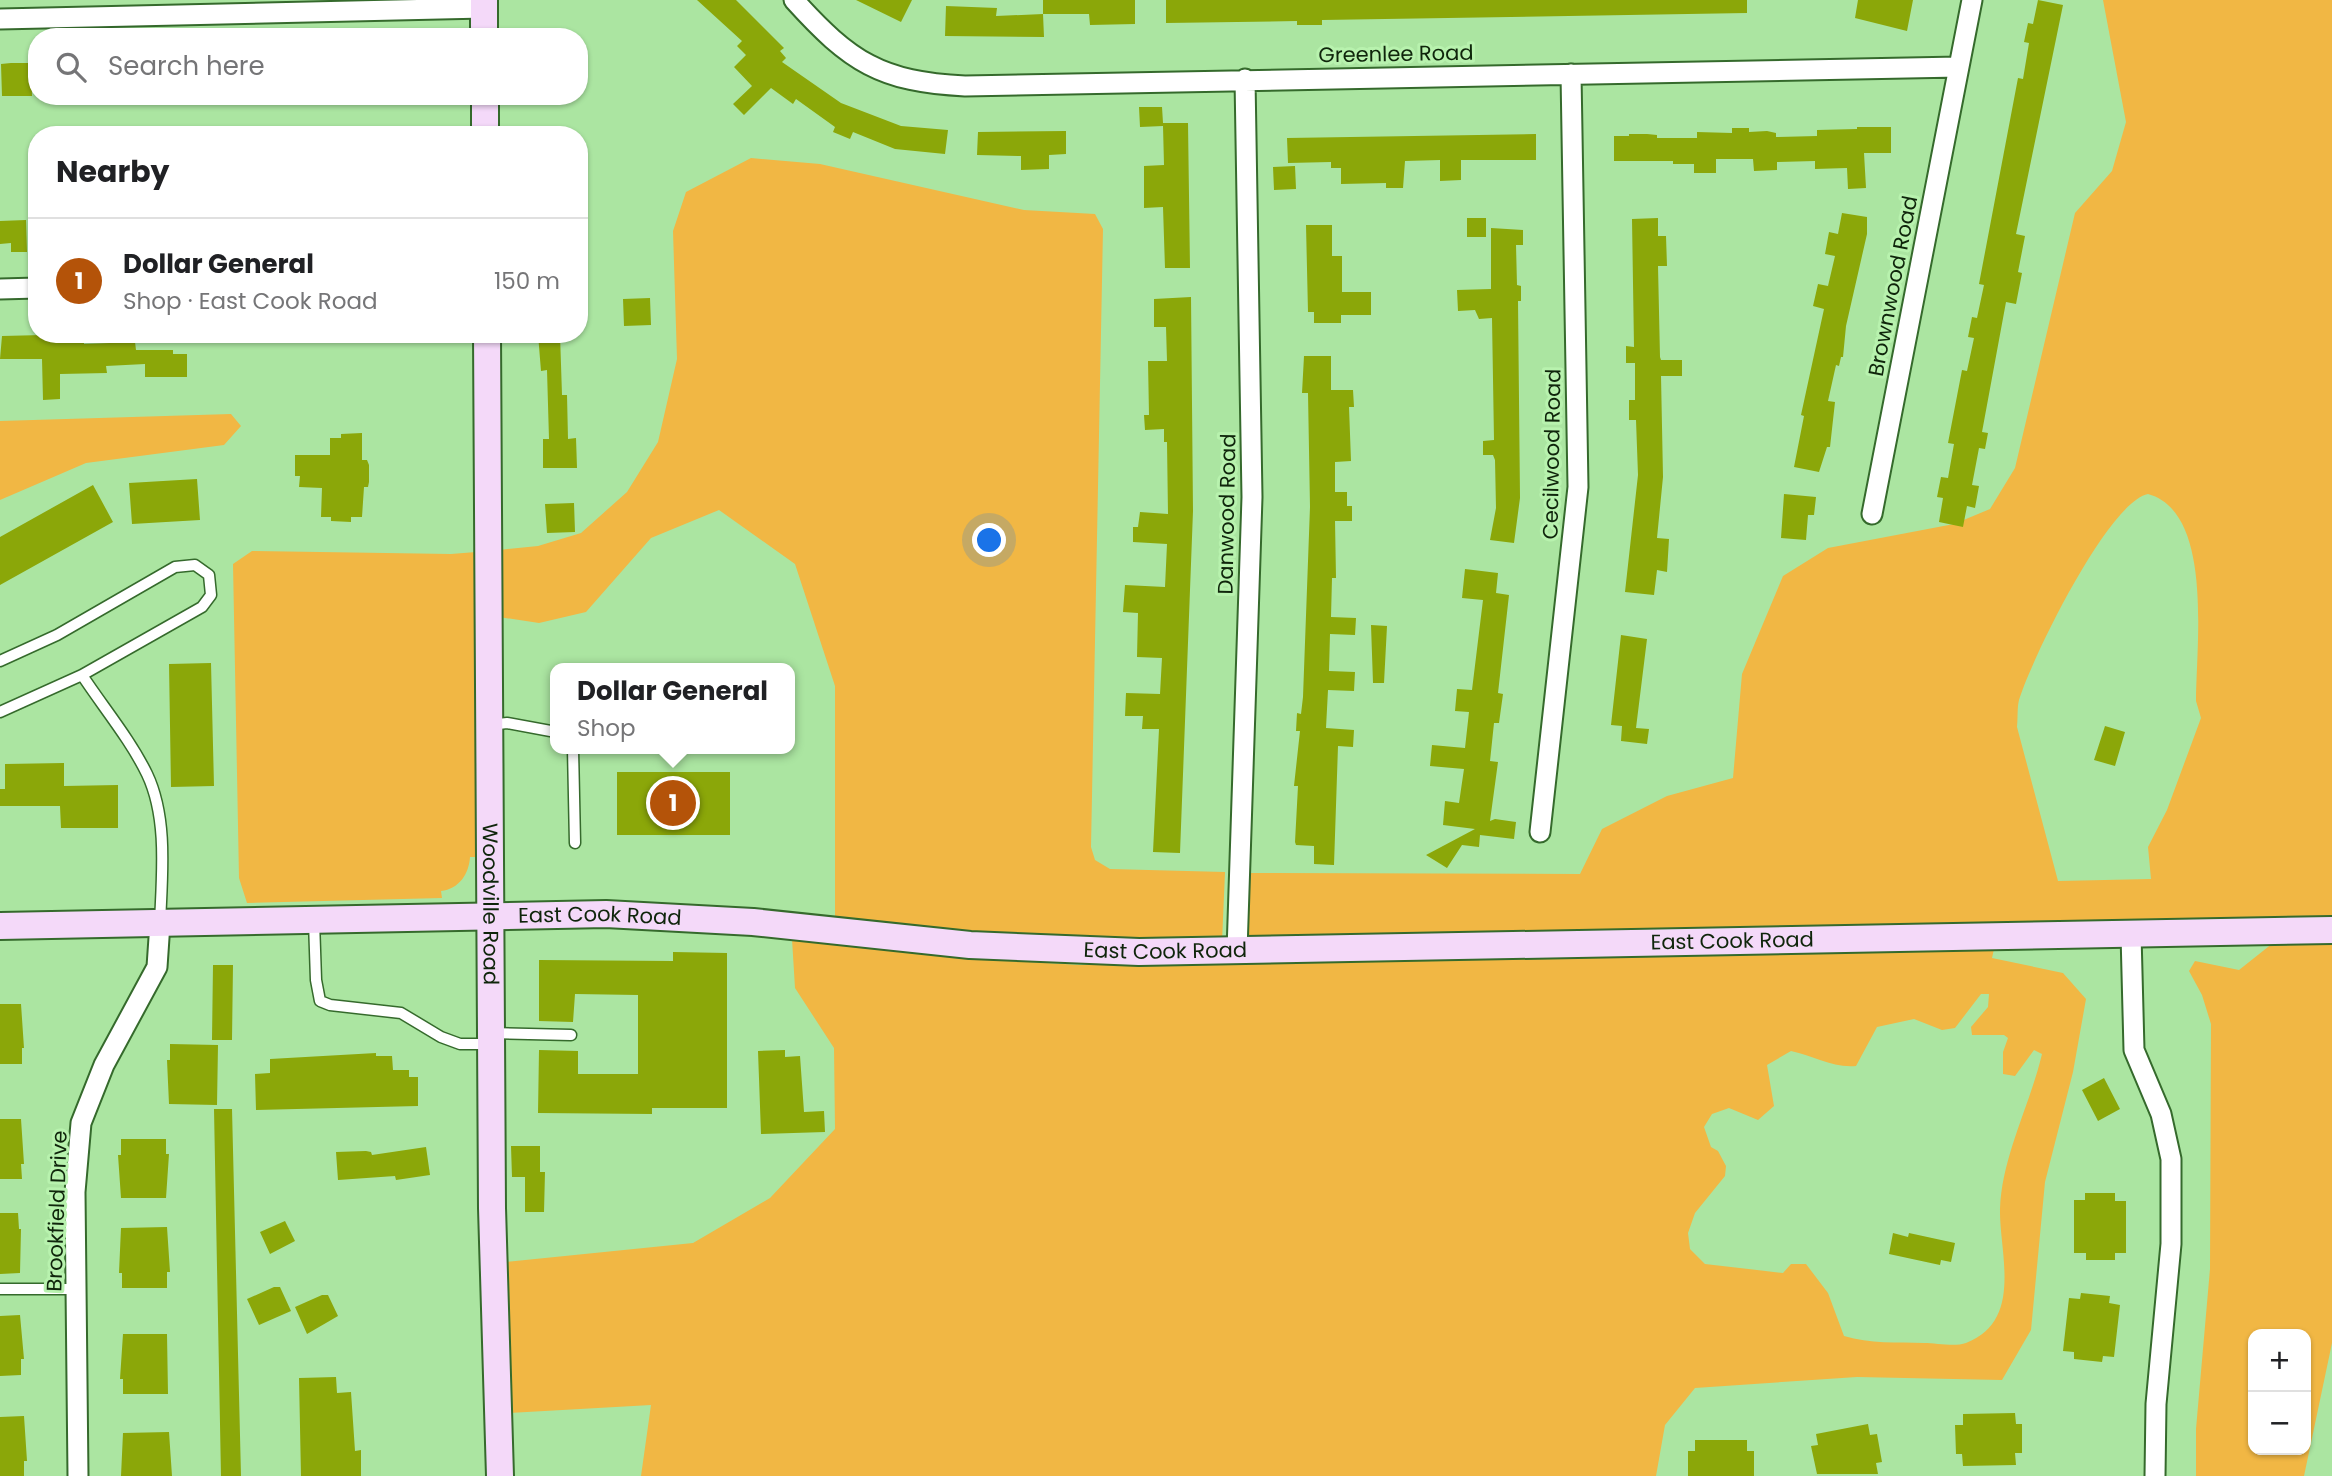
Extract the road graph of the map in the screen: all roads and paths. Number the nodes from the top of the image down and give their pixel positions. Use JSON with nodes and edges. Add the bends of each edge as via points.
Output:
{"nodes":[{"id":1,"x":794,"y":0,"type":"edge"},
{"id":2,"x":1972,"y":0,"type":"edge"},
{"id":3,"x":484,"y":4,"type":"edge"},
{"id":4,"x":0,"y":19,"type":"edge"},
{"id":5,"x":484,"y":28,"type":"edge"},
{"id":6,"x":1959,"y":67,"type":"junction"},
{"id":7,"x":1571,"y":74,"type":"junction"},
{"id":8,"x":1245,"y":79,"type":"junction"},
{"id":9,"x":485,"y":105,"type":"edge"},
{"id":10,"x":485,"y":126,"type":"edge"},
{"id":11,"x":28,"y":288,"type":"edge"},
{"id":12,"x":0,"y":289,"type":"edge"},
{"id":13,"x":487,"y":343,"type":"edge"},
{"id":14,"x":1872,"y":514,"type":"dead end"},
{"id":15,"x":0,"y":661,"type":"edge"},
{"id":16,"x":82,"y":675,"type":"junction"},
{"id":17,"x":0,"y":712,"type":"edge"},
{"id":18,"x":489,"y":725,"type":"junction"},
{"id":19,"x":550,"y":731,"type":"edge"},
{"id":20,"x":573,"y":754,"type":"edge"},
{"id":21,"x":1540,"y":832,"type":"dead end"},
{"id":22,"x":575,"y":844,"type":"dead end"},
{"id":23,"x":490,"y":914,"type":"junction"},
{"id":24,"x":314,"y":918,"type":"junction"},
{"id":25,"x":160,"y":923,"type":"junction"},
{"id":26,"x":0,"y":926,"type":"edge"},
{"id":27,"x":2332,"y":930,"type":"edge"},
{"id":28,"x":2131,"y":934,"type":"junction"},
{"id":29,"x":1237,"y":951,"type":"junction"},
{"id":30,"x":571,"y":1035,"type":"dead end"},
{"id":31,"x":493,"y":1039,"type":"junction"},
{"id":32,"x":0,"y":1289,"type":"edge"},
{"id":33,"x":76,"y":1289,"type":"junction"},
{"id":34,"x":78,"y":1476,"type":"edge"},
{"id":35,"x":500,"y":1476,"type":"edge"},
{"id":36,"x":2155,"y":1476,"type":"edge"}],
"edges":[{"from":1,"to":8,"type":"street","name":"Greenlee Road","via":[[841,48],[895,76],[928,84]]},
{"from":2,"to":6,"type":"street"},
{"from":3,"to":4,"type":"street"},
{"from":3,"to":5,"type":"main road"},
{"from":6,"to":7,"type":"street","name":"Greenlee Road"},
{"from":6,"to":14,"type":"street","name":"Brownwood Road"},
{"from":7,"to":8,"type":"street","name":"Greenlee Road"},
{"from":7,"to":21,"type":"street","name":"Cecilwood Road","via":[[1578,496]]},
{"from":8,"to":29,"type":"street","name":"Danwood Road","via":[[1252,497]]},
{"from":9,"to":10,"type":"main road"},
{"from":11,"to":12,"type":"street"},
{"from":13,"to":18,"type":"main road","name":"Woodville Road"},
{"from":15,"to":16,"type":"lane","via":[[57,635],[175,567],[195,565],[209,575],[211,595],[202,607]]},
{"from":16,"to":17,"type":"lane"},
{"from":16,"to":25,"type":"lane","via":[[147,774],[157,802]]},
{"from":18,"to":19,"type":"lane","via":[[507,723]]},
{"from":18,"to":23,"type":"main road","name":"Woodville Road"},
{"from":20,"to":22,"type":"lane"},
{"from":23,"to":24,"type":"main road","name":"East Cook Road"},
{"from":23,"to":29,"type":"main road","name":"East Cook Road","via":[[699,918],[1030,950]]},
{"from":23,"to":31,"type":"main road","name":"Woodville Road"},
{"from":24,"to":25,"type":"main road","name":"East Cook Road"},
{"from":24,"to":31,"type":"lane","via":[[320,1001],[401,1013],[460,1044]]},
{"from":25,"to":26,"type":"main road","name":"East Cook Road"},
{"from":25,"to":33,"type":"street","name":"Brookfield Drive","via":[[156,967],[104,1065],[81,1123],[76,1169]]},
{"from":27,"to":28,"type":"main road","name":"East Cook Road"},
{"from":28,"to":29,"type":"main road","name":"East Cook Road"},
{"from":28,"to":36,"type":"street","via":[[2134,1050],[2161,1114],[2171,1159],[2171,1244],[2156,1404]]},
{"from":30,"to":31,"type":"lane"},
{"from":31,"to":35,"type":"main road","name":"Woodville Road","via":[[492,1208]]},
{"from":32,"to":33,"type":"lane"},
{"from":33,"to":34,"type":"street","name":"Brookfield Drive"}]}
